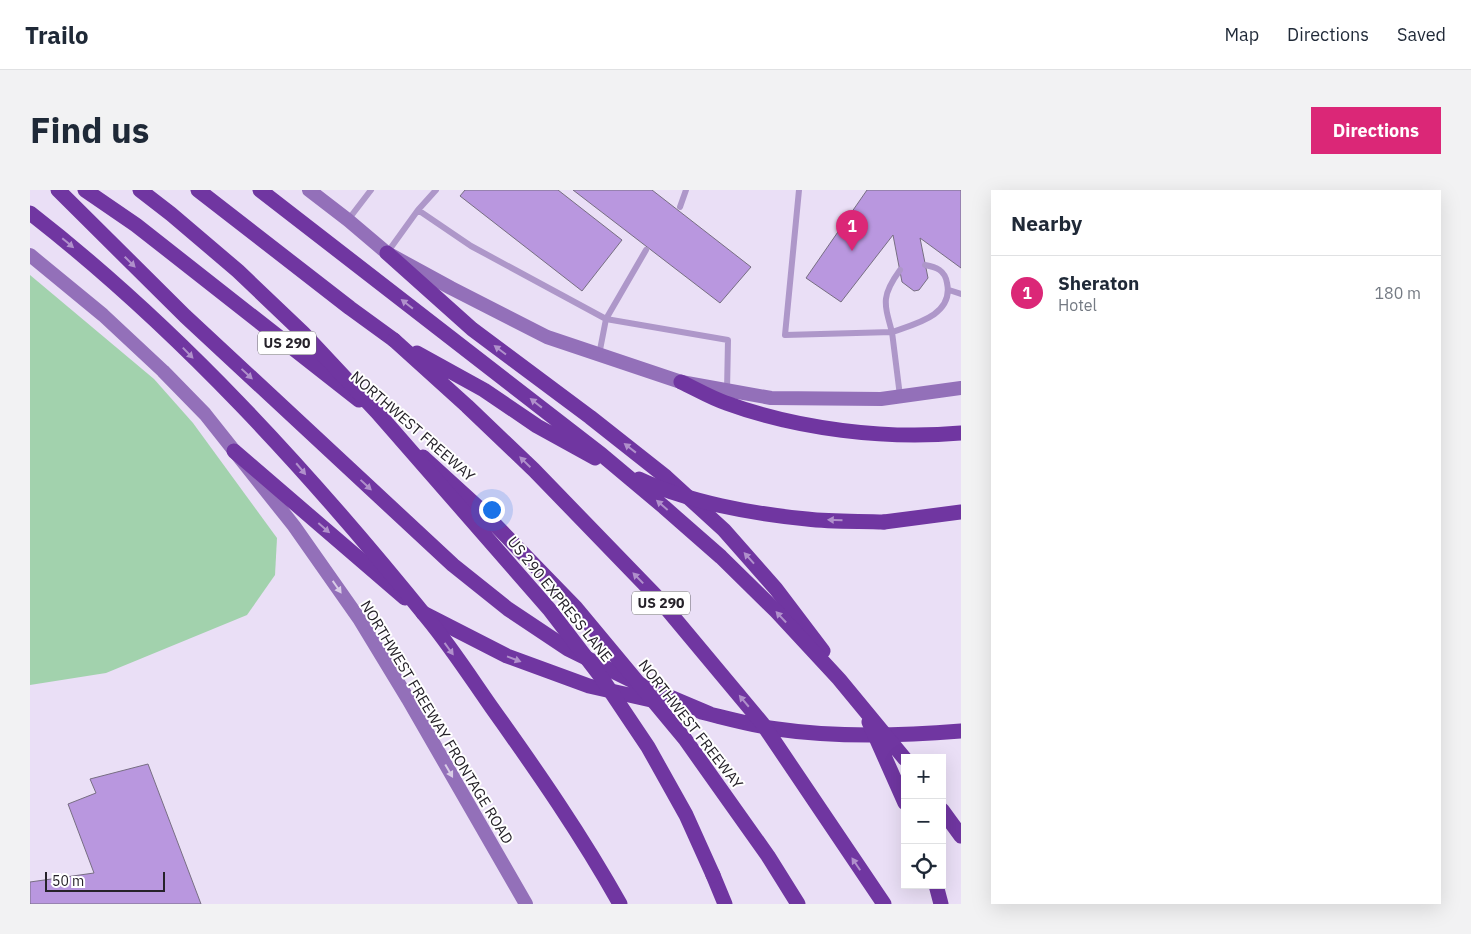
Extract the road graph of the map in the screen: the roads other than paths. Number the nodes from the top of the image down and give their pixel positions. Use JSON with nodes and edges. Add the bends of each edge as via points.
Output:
{"nodes":[{"id":1,"x":58,"y":190,"type":"edge"},
{"id":2,"x":85,"y":190,"type":"edge"},
{"id":3,"x":140,"y":190,"type":"edge"},
{"id":4,"x":198,"y":190,"type":"edge"},
{"id":5,"x":260,"y":190,"type":"edge"},
{"id":6,"x":309,"y":190,"type":"edge"},
{"id":7,"x":371,"y":190,"type":"edge"},
{"id":8,"x":436,"y":190,"type":"edge"},
{"id":9,"x":686,"y":190,"type":"edge"},
{"id":10,"x":799,"y":190,"type":"edge"},
{"id":11,"x":680,"y":207,"type":"dead end"},
{"id":12,"x":418,"y":210,"type":"junction"},
{"id":13,"x":30,"y":213,"type":"edge"},
{"id":14,"x":348,"y":220,"type":"junction"},
{"id":15,"x":646,"y":250,"type":"dead end"},
{"id":16,"x":387,"y":253,"type":"junction"},
{"id":17,"x":30,"y":255,"type":"edge"},
{"id":18,"x":925,"y":265,"type":"dead end"},
{"id":19,"x":900,"y":270,"type":"dead end"},
{"id":20,"x":949,"y":290,"type":"junction"},
{"id":21,"x":961,"y":294,"type":"edge"},
{"id":22,"x":606,"y":319,"type":"junction"},
{"id":23,"x":892,"y":332,"type":"junction"},
{"id":24,"x":394,"y":340,"type":"junction"},
{"id":25,"x":599,"y":355,"type":"junction"},
{"id":26,"x":681,"y":382,"type":"junction"},
{"id":27,"x":961,"y":388,"type":"edge"},
{"id":28,"x":727,"y":390,"type":"junction"},
{"id":29,"x":900,"y":396,"type":"junction"},
{"id":30,"x":958,"y":433,"type":"edge"},
{"id":31,"x":234,"y":451,"type":"junction"},
{"id":32,"x":961,"y":512,"type":"edge"},
{"id":33,"x":710,"y":714,"type":"junction"},
{"id":34,"x":961,"y":731,"type":"edge"},
{"id":35,"x":901,"y":754,"type":"edge"},
{"id":36,"x":903,"y":799,"type":"edge"},
{"id":37,"x":946,"y":815,"type":"edge"},
{"id":38,"x":961,"y":836,"type":"edge"},
{"id":39,"x":937,"y":889,"type":"edge"},
{"id":40,"x":526,"y":904,"type":"edge"},
{"id":41,"x":620,"y":904,"type":"edge"},
{"id":42,"x":724,"y":904,"type":"edge"},
{"id":43,"x":798,"y":904,"type":"edge"},
{"id":44,"x":884,"y":904,"type":"edge"},
{"id":45,"x":941,"y":904,"type":"edge"}],
"edges":[{"from":1,"to":33,"type":"highway","one_way":true,"via":[[185,316],[453,565],[508,609],[568,649]]},
{"from":2,"to":43,"type":"highway","name":"NORTHWEST FREEWAY","number":"US 290","bridge":true,"via":[[136,225],[371,409],[479,508],[576,608],[685,739]]},
{"from":3,"to":42,"type":"highway","name":"US 290 EXPRESS LANE","bridge":true,"via":[[238,271],[303,333],[549,608],[648,747],[686,815]]},
{"from":4,"to":24,"type":"highway","number":"US 290"},
{"from":35,"to":5,"type":"highway","one_way":true,"bridge":true,"via":[[839,680],[721,557],[595,449]]},
{"from":6,"to":14,"type":"main road"},
{"from":7,"to":14,"type":"lane"},
{"from":8,"to":12,"type":"lane"},
{"from":9,"to":11,"type":"lane"},
{"from":10,"to":23,"type":"lane","via":[[785,335]]},
{"from":12,"to":16,"type":"lane"},
{"from":12,"to":22,"type":"lane","via":[[471,246]]},
{"from":13,"to":41,"type":"highway","one_way":true,"bridge":true,"via":[[68,242],[182,346],[297,464],[429,620],[550,789]]},
{"from":14,"to":16,"type":"main road"},
{"from":15,"to":22,"type":"lane"},
{"from":16,"to":25,"type":"main road","via":[[547,337]]},
{"from":36,"to":16,"type":"highway","one_way":true,"bridge":true,"via":[[868,722],[823,651],[776,588],[730,537],[666,477],[472,329]]},
{"from":17,"to":31,"type":"main road","name":"NORTHWEST FREEWAY FRONTAGE ROAD","via":[[103,315],[163,371],[205,414]]},
{"from":18,"to":20,"type":"lane","via":[[942,271]]},
{"from":19,"to":23,"type":"lane","via":[[886,295],[885,306]]},
{"from":20,"to":21,"type":"lane"},
{"from":20,"to":23,"type":"lane","via":[[945,303],[932,317]]},
{"from":22,"to":25,"type":"lane"},
{"from":22,"to":28,"type":"lane","via":[[728,340]]},
{"from":23,"to":29,"type":"lane"},
{"from":32,"to":24,"type":"highway","one_way":true,"bridge":true,"via":[[884,522],[808,520],[733,508],[658,488],[588,455],[484,390]]},
{"from":44,"to":24,"type":"highway","number":"US 290","one_way":true,"bridge":true,"via":[[762,723],[656,596],[534,470]]},
{"from":25,"to":26,"type":"main road"},
{"from":26,"to":28,"type":"main road"},
{"from":26,"to":30,"type":"highway","via":[[734,406],[817,427],[890,434]]},
{"from":27,"to":29,"type":"main road"},
{"from":28,"to":29,"type":"main road","via":[[771,398],[881,399]]},
{"from":31,"to":33,"type":"highway","one_way":true,"via":[[426,615],[507,656],[589,686]]},
{"from":31,"to":40,"type":"main road","name":"NORTHWEST FREEWAY FRONTAGE ROAD","one_way":true,"via":[[294,526],[360,620]]},
{"from":33,"to":34,"type":"highway","via":[[776,729],[834,734],[911,735]]},
{"from":37,"to":38,"type":"highway"},
{"from":39,"to":45,"type":"highway"}]}
